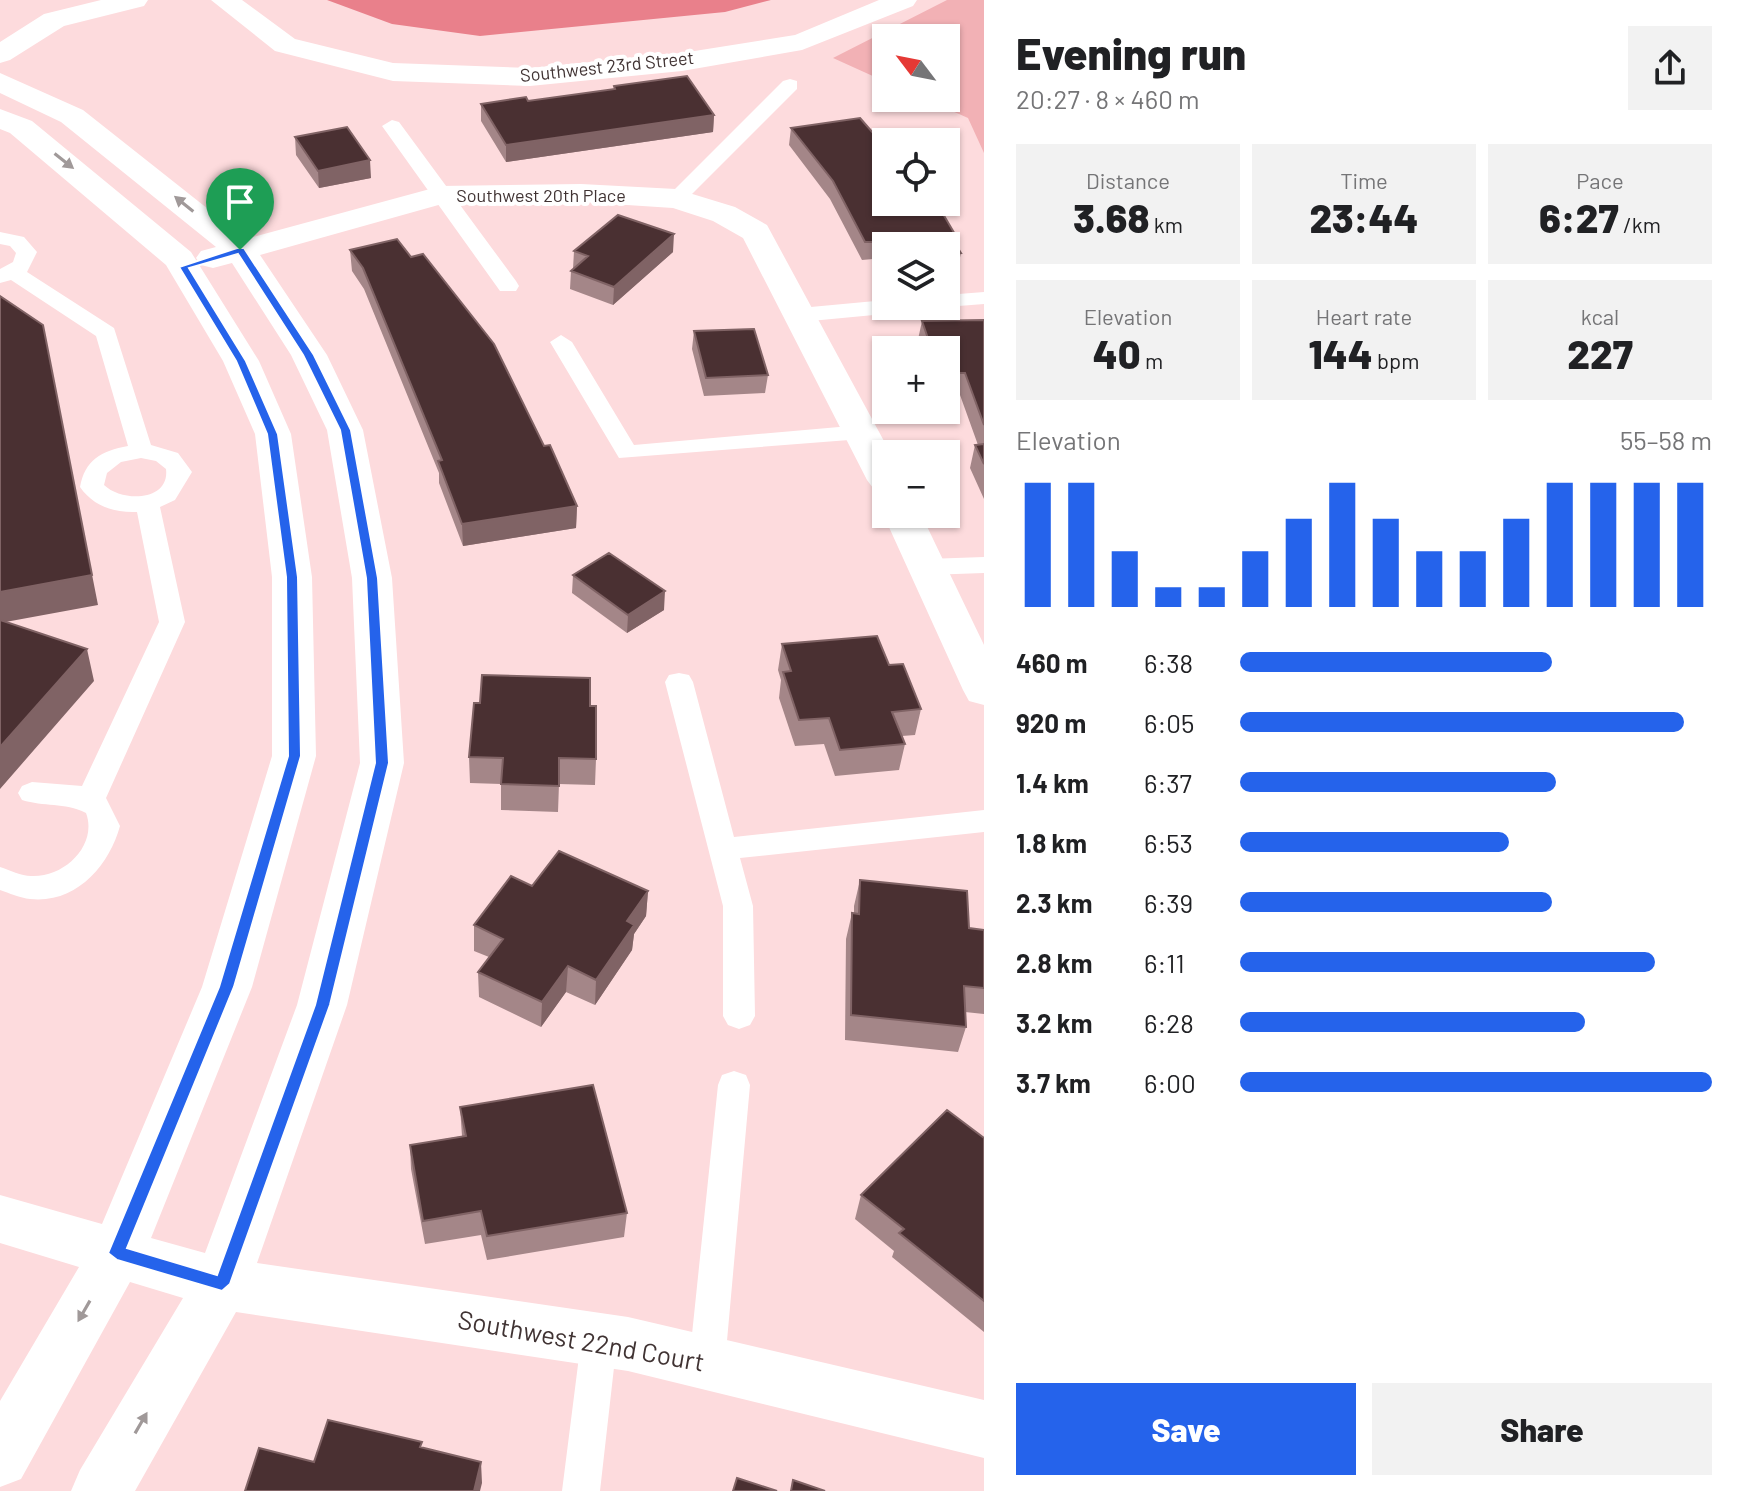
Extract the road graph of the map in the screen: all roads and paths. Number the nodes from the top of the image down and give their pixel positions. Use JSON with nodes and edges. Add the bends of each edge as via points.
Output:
{"nodes":[{"id":1,"x":134,"y":0,"type":"edge"},
{"id":2,"x":225,"y":0,"type":"edge"},
{"id":3,"x":903,"y":0,"type":"edge"},
{"id":4,"x":0,"y":54,"type":"edge"},
{"id":5,"x":0,"y":82,"type":"edge"},
{"id":6,"x":790,"y":85,"type":"dead end"},
{"id":7,"x":0,"y":118,"type":"edge"},
{"id":8,"x":392,"y":126,"type":"dead end"},
{"id":9,"x":441,"y":195,"type":"junction"},
{"id":10,"x":676,"y":199,"type":"junction"},
{"id":11,"x":0,"y":238,"type":"edge"},
{"id":12,"x":240,"y":250,"type":"junction"},
{"id":13,"x":184,"y":267,"type":"junction"},
{"id":14,"x":7,"y":274,"type":"edge"},
{"id":15,"x":508,"y":286,"type":"dead end"},
{"id":16,"x":982,"y":298,"type":"dead end"},
{"id":17,"x":960,"y":300,"type":"edge"},
{"id":18,"x":872,"y":308,"type":"edge"},
{"id":19,"x":800,"y":315,"type":"junction"},
{"id":20,"x":561,"y":342,"type":"dead end"},
{"id":21,"x":862,"y":432,"type":"junction"},
{"id":22,"x":141,"y":451,"type":"junction"},
{"id":23,"x":872,"y":452,"type":"edge"},
{"id":24,"x":147,"y":503,"type":"junction"},
{"id":25,"x":909,"y":528,"type":"edge"},
{"id":26,"x":984,"y":565,"type":"edge"},
{"id":27,"x":927,"y":567,"type":"junction"},
{"id":28,"x":679,"y":682,"type":"dead end"},
{"id":29,"x":984,"y":690,"type":"edge"},
{"id":30,"x":32,"y":793,"type":"dead end"},
{"id":31,"x":90,"y":801,"type":"junction"},
{"id":32,"x":984,"y":821,"type":"edge"},
{"id":33,"x":723,"y":849,"type":"junction"},
{"id":34,"x":2,"y":883,"type":"edge"},
{"id":35,"x":739,"y":1016,"type":"dead end"},
{"id":36,"x":734,"y":1085,"type":"dead end"},
{"id":37,"x":0,"y":1219,"type":"edge"},
{"id":38,"x":117,"y":1253,"type":"junction"},
{"id":39,"x":222,"y":1284,"type":"junction"},
{"id":40,"x":599,"y":1341,"type":"junction"},
{"id":41,"x":707,"y":1363,"type":"junction"},
{"id":42,"x":984,"y":1429,"type":"edge"},
{"id":43,"x":0,"y":1458,"type":"edge"},
{"id":44,"x":101,"y":1491,"type":"edge"},
{"id":45,"x":581,"y":1491,"type":"edge"}],
"edges":[{"from":1,"to":4,"type":"street","via":[[54,20]]},
{"from":2,"to":3,"type":"street","name":"Southwest 23rd Street","via":[[285,45],[393,72],[530,77],[682,62],[802,42]]},
{"from":12,"to":5,"type":"street","one_way":true,"via":[[72,116]]},
{"from":6,"to":10,"type":"lane"},
{"from":7,"to":13,"type":"street","one_way":true,"via":[[21,127],[77,172]]},
{"from":8,"to":9,"type":"lane"},
{"from":9,"to":10,"type":"street","name":"Southwest 20th Place","via":[[581,193]]},
{"from":9,"to":12,"type":"street","name":"Southwest 20th Place"},
{"from":9,"to":15,"type":"lane"},
{"from":10,"to":19,"type":"street","name":"Southwest 20th Place","via":[[724,214],[756,232]]},
{"from":11,"to":14,"type":"lane","via":[[17,241],[27,252],[22,266]]},
{"from":12,"to":13,"type":"street","name":"Southwest 20th Place"},
{"from":12,"to":39,"type":"street","via":[[309,355],[345,430],[372,578],[382,763],[322,1005]]},
{"from":13,"to":38,"type":"street","via":[[241,361],[273,434],[292,577],[294,756],[227,987]]},
{"from":14,"to":22,"type":"lane","via":[[106,333]]},
{"from":16,"to":17,"type":"lane"},
{"from":18,"to":19,"type":"lane"},
{"from":19,"to":21,"type":"street"},
{"from":20,"to":21,"type":"lane","via":[[627,453]]},
{"from":21,"to":23,"type":"street"},
{"from":22,"to":24,"type":"lane","via":[[168,457],[180,472],[172,491]]},
{"from":22,"to":24,"type":"lane","via":[[103,462],[95,470],[92,487],[118,505]]},
{"from":24,"to":31,"type":"lane","via":[[172,622]]},
{"from":25,"to":27,"type":"street"},
{"from":26,"to":27,"type":"lane"},
{"from":27,"to":29,"type":"street"},
{"from":28,"to":33,"type":"lane"},
{"from":30,"to":31,"type":"lane","via":[[73,793]]},
{"from":31,"to":34,"type":"lane","via":[[106,826],[98,856],[84,869],[46,885]]},
{"from":32,"to":33,"type":"lane"},
{"from":33,"to":35,"type":"lane","via":[[738,906]]},
{"from":36,"to":41,"type":"lane"},
{"from":37,"to":38,"type":"street","name":"Southwest 22nd Court"},
{"from":38,"to":39,"type":"street","name":"Southwest 22nd Court"},
{"from":38,"to":43,"type":"street","one_way":true},
{"from":39,"to":40,"type":"street","name":"Southwest 22nd Court"},
{"from":44,"to":39,"type":"street","one_way":true},
{"from":40,"to":41,"type":"street","name":"Southwest 22nd Court"},
{"from":40,"to":45,"type":"lane"},
{"from":41,"to":42,"type":"street","name":"Southwest 22nd Court"}]}
